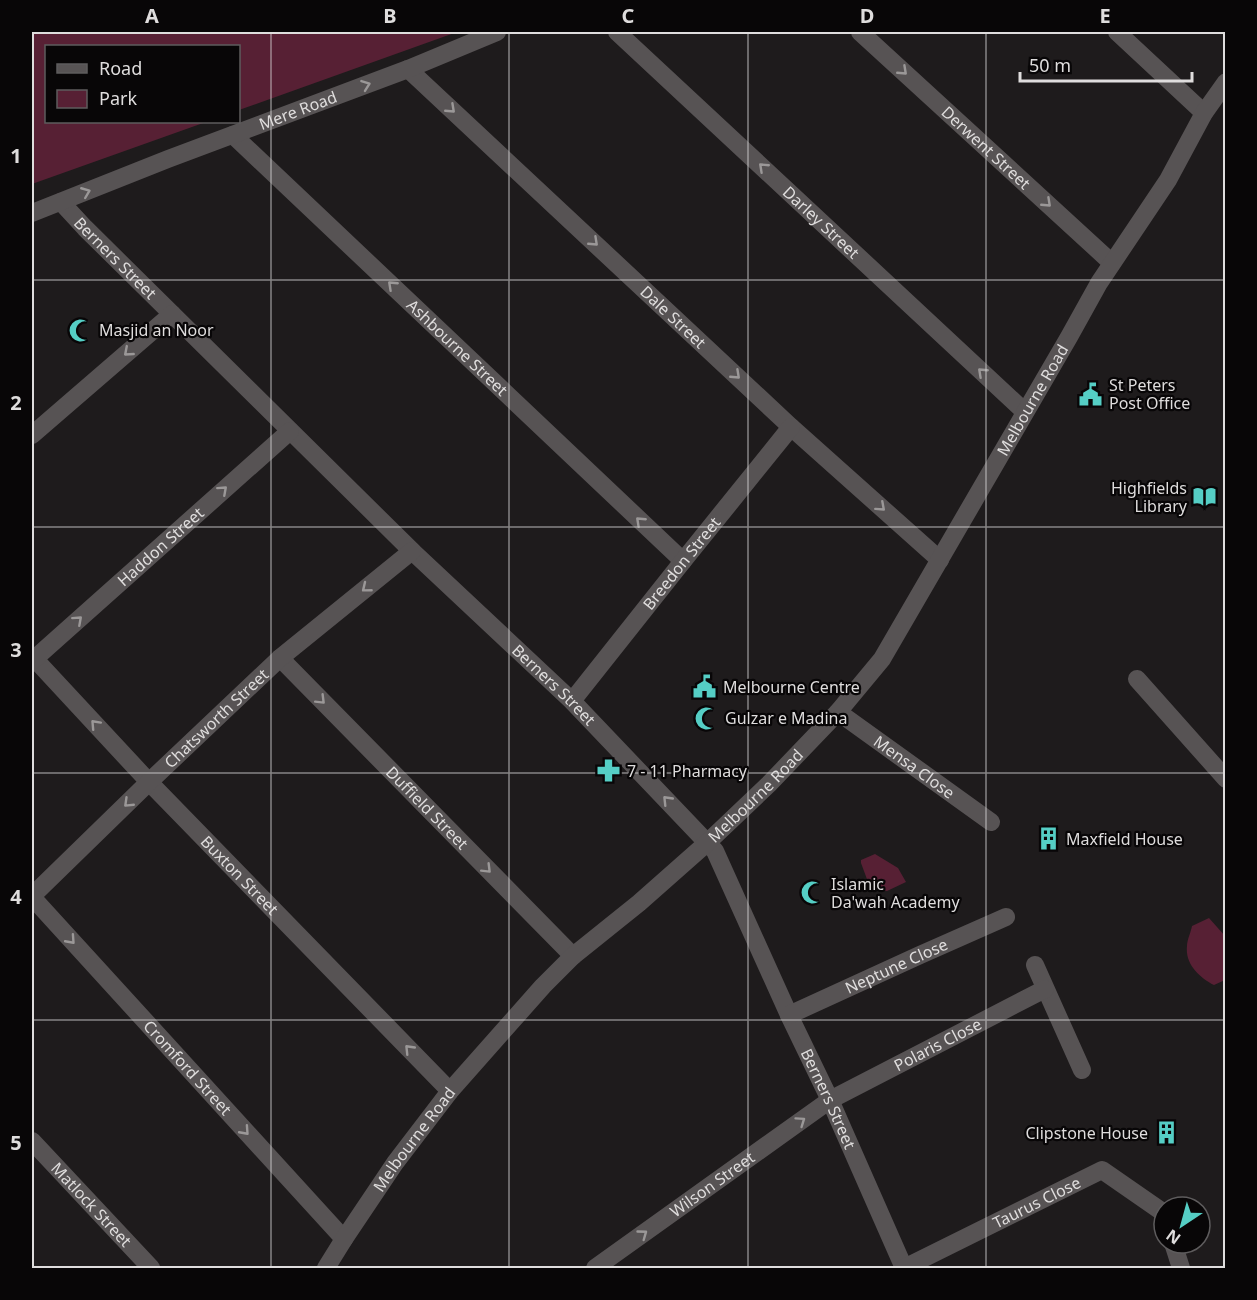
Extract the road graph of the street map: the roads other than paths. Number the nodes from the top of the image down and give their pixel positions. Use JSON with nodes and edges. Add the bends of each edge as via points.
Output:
{"nodes":[{"id":1,"x":497,"y":32,"type":"edge"},
{"id":2,"x":617,"y":32,"type":"edge"},
{"id":3,"x":860,"y":32,"type":"edge"},
{"id":4,"x":1117,"y":32,"type":"edge"},
{"id":5,"x":408,"y":69,"type":"junction"},
{"id":6,"x":1226,"y":82,"type":"edge"},
{"id":7,"x":1204,"y":113,"type":"junction"},
{"id":8,"x":233,"y":135,"type":"junction"},
{"id":9,"x":61,"y":202,"type":"junction"},
{"id":10,"x":32,"y":213,"type":"edge"},
{"id":11,"x":1112,"y":263,"type":"junction"},
{"id":12,"x":172,"y":314,"type":"junction"},
{"id":13,"x":1025,"y":412,"type":"junction"},
{"id":14,"x":791,"y":427,"type":"junction"},
{"id":15,"x":290,"y":431,"type":"junction"},
{"id":16,"x":32,"y":435,"type":"edge"},
{"id":17,"x":412,"y":551,"type":"junction"},
{"id":18,"x":940,"y":560,"type":"junction"},
{"id":19,"x":683,"y":561,"type":"junction"},
{"id":20,"x":280,"y":658,"type":"junction"},
{"id":21,"x":32,"y":659,"type":"edge"},
{"id":22,"x":1137,"y":679,"type":"dead end"},
{"id":23,"x":572,"y":702,"type":"junction"},
{"id":24,"x":838,"y":712,"type":"junction"},
{"id":25,"x":1226,"y":779,"type":"edge"},
{"id":26,"x":149,"y":782,"type":"junction"},
{"id":27,"x":991,"y":822,"type":"dead end"},
{"id":28,"x":708,"y":842,"type":"junction"},
{"id":29,"x":32,"y":897,"type":"edge"},
{"id":30,"x":1006,"y":917,"type":"dead end"},
{"id":31,"x":573,"y":957,"type":"junction"},
{"id":32,"x":1035,"y":965,"type":"dead end"},
{"id":33,"x":1046,"y":989,"type":"junction"},
{"id":34,"x":789,"y":1015,"type":"junction"},
{"id":35,"x":1082,"y":1070,"type":"dead end"},
{"id":36,"x":450,"y":1091,"type":"junction"},
{"id":37,"x":830,"y":1100,"type":"junction"},
{"id":38,"x":32,"y":1141,"type":"edge"},
{"id":39,"x":1152,"y":1205,"type":"edge"},
{"id":40,"x":344,"y":1239,"type":"junction"},
{"id":41,"x":904,"y":1268,"type":"edge"},
{"id":42,"x":151,"y":1269,"type":"edge"},
{"id":43,"x":326,"y":1269,"type":"edge"},
{"id":44,"x":595,"y":1269,"type":"edge"}],
"edges":[{"from":1,"to":5,"type":"street","name":"Mere Road"},
{"from":13,"to":2,"type":"street","name":"Darley Street","one_way":true},
{"from":3,"to":11,"type":"street","name":"Derwent Street","one_way":true},
{"from":4,"to":7,"type":"street"},
{"from":8,"to":5,"type":"street","name":"Mere Road","one_way":true},
{"from":5,"to":14,"type":"street","name":"Dale Street","one_way":true},
{"from":6,"to":7,"type":"street","name":"Melbourne Road"},
{"from":7,"to":11,"type":"street","name":"Melbourne Road","via":[[1168,180]]},
{"from":9,"to":8,"type":"street","name":"Mere Road","one_way":true},
{"from":19,"to":8,"type":"street","name":"Ashbourne Street","one_way":true},
{"from":9,"to":10,"type":"street","name":"Mere Road"},
{"from":9,"to":12,"type":"street","name":"Berners Street"},
{"from":11,"to":13,"type":"street","name":"Melbourne Road"},
{"from":12,"to":15,"type":"street","name":"Berners Street"},
{"from":12,"to":16,"type":"street","one_way":true},
{"from":13,"to":18,"type":"street","name":"Melbourne Road"},
{"from":14,"to":18,"type":"street","name":"Dale Street","one_way":true},
{"from":14,"to":19,"type":"street","name":"Breedon Street"},
{"from":15,"to":17,"type":"street","name":"Berners Street"},
{"from":21,"to":15,"type":"street","name":"Haddon Street","one_way":true},
{"from":17,"to":20,"type":"street","name":"Chatsworth Street","one_way":true},
{"from":17,"to":23,"type":"street","name":"Berners Street"},
{"from":18,"to":24,"type":"street","name":"Melbourne Road","via":[[882,659]]},
{"from":19,"to":23,"type":"street","name":"Breedon Street"},
{"from":20,"to":26,"type":"street","name":"Chatsworth Street"},
{"from":20,"to":31,"type":"street","name":"Duffield Street","one_way":true},
{"from":26,"to":21,"type":"street","name":"Buxton Street","one_way":true},
{"from":22,"to":25,"type":"street"},
{"from":28,"to":23,"type":"street","name":"Berners Street","one_way":true},
{"from":24,"to":27,"type":"street","name":"Mensa Close"},
{"from":24,"to":28,"type":"street","name":"Melbourne Road"},
{"from":26,"to":29,"type":"street","name":"Chatsworth Street","one_way":true},
{"from":36,"to":26,"type":"street","name":"Buxton Street","one_way":true},
{"from":28,"to":31,"type":"street","name":"Melbourne Road"},
{"from":28,"to":34,"type":"street","name":"Berners Street"},
{"from":29,"to":40,"type":"street","name":"Cromford Street","one_way":true},
{"from":30,"to":34,"type":"street","name":"Neptune Close"},
{"from":31,"to":36,"type":"street","name":"Melbourne Road"},
{"from":32,"to":33,"type":"street"},
{"from":33,"to":35,"type":"street"},
{"from":33,"to":37,"type":"street","name":"Polaris Close"},
{"from":34,"to":37,"type":"street","name":"Berners Street"},
{"from":36,"to":40,"type":"street","name":"Melbourne Road"},
{"from":37,"to":41,"type":"street","name":"Berners Street"},
{"from":44,"to":37,"type":"street","name":"Wilson Street","one_way":true},
{"from":38,"to":42,"type":"street","name":"Matlock Street"},
{"from":39,"to":41,"type":"street","name":"Taurus Close","via":[[1102,1170]]},
{"from":40,"to":43,"type":"street","name":"Melbourne Road"}]}
